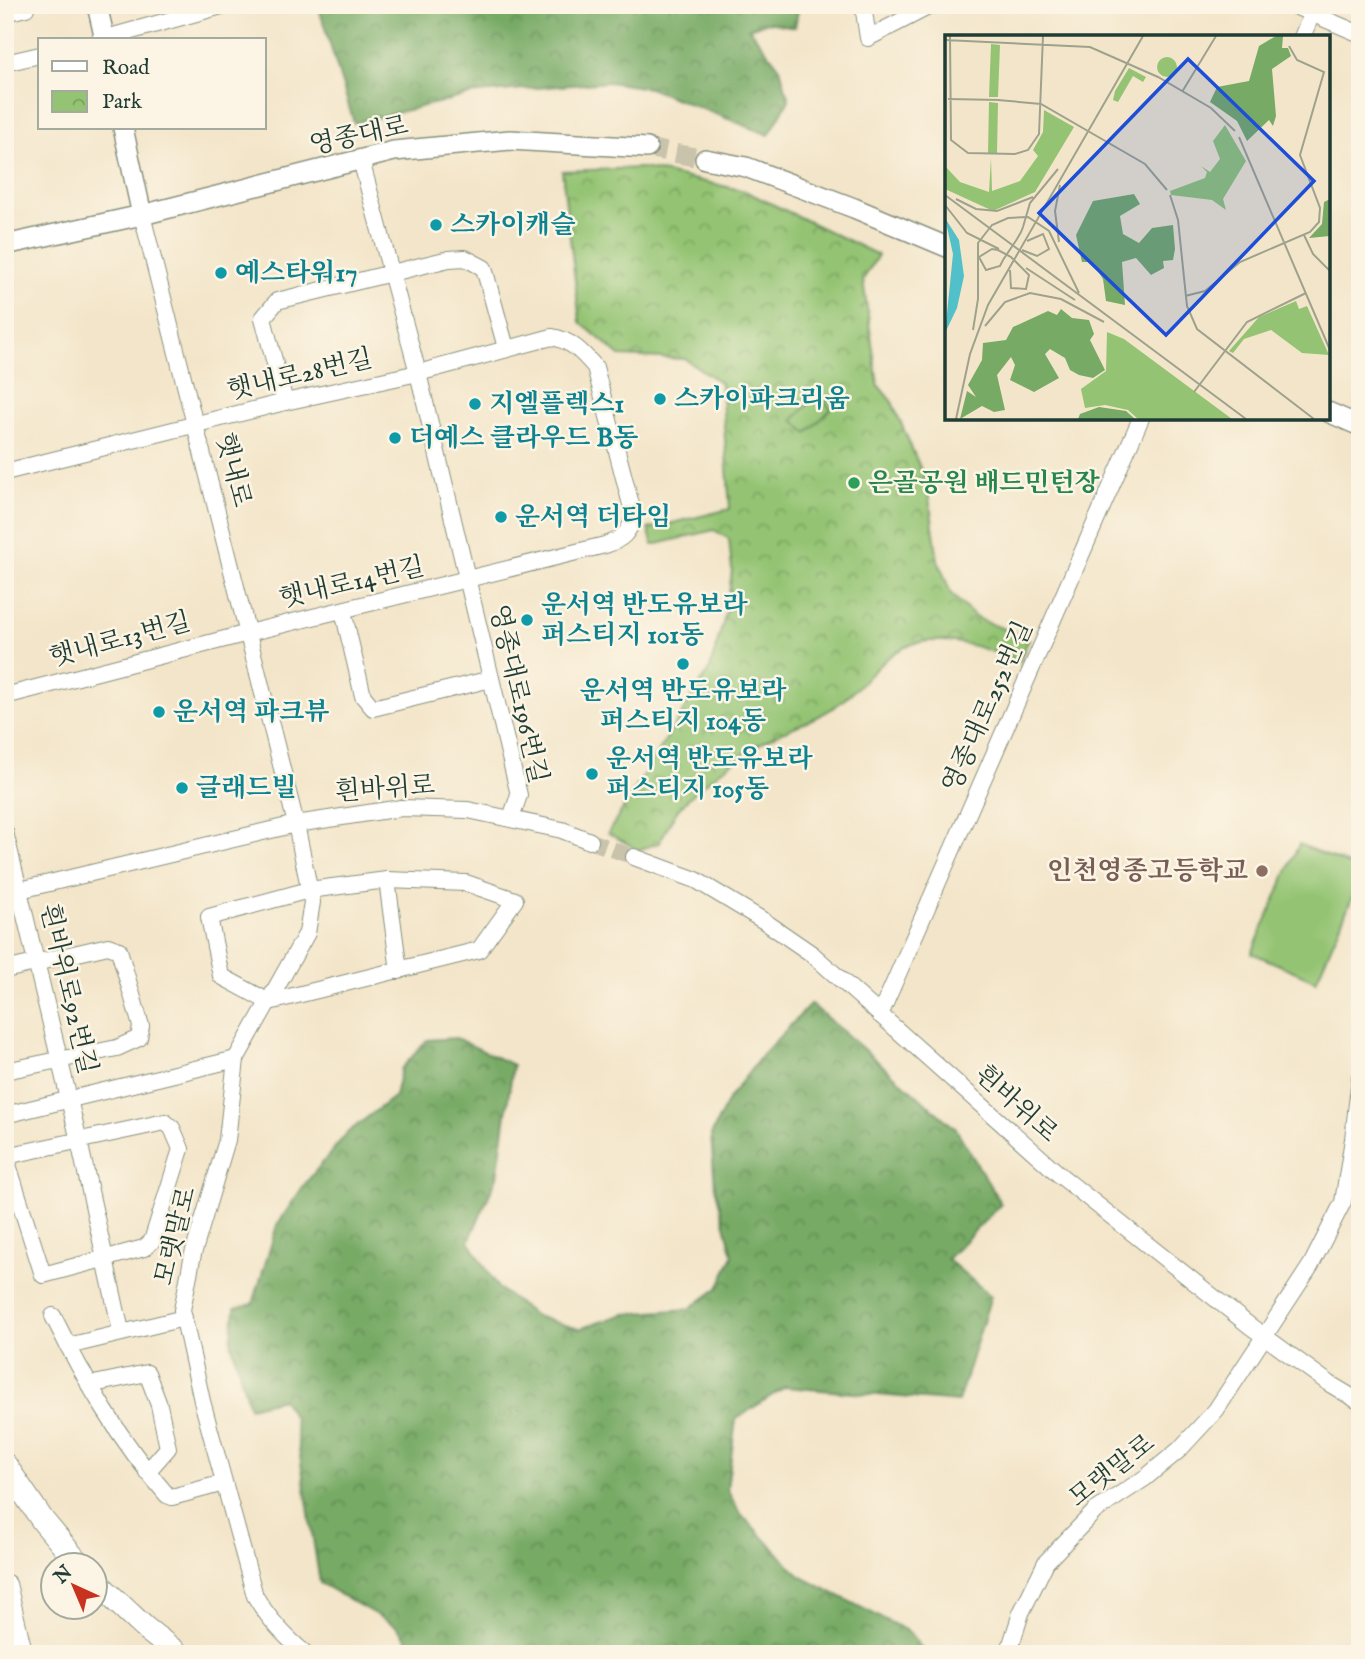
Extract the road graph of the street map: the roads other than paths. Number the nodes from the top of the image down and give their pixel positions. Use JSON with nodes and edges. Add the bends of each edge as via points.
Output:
{"nodes":[{"id":1,"x":27,"y":5,"type":"edge"},
{"id":2,"x":97,"y":5,"type":"edge"},
{"id":3,"x":863,"y":5,"type":"edge"},
{"id":4,"x":933,"y":5,"type":"edge"},
{"id":5,"x":1292,"y":5,"type":"edge"},
{"id":6,"x":222,"y":6,"type":"edge"},
{"id":7,"x":1313,"y":10,"type":"edge"},
{"id":8,"x":5,"y":13,"type":"edge"},
{"id":9,"x":1360,"y":34,"type":"edge"},
{"id":10,"x":1303,"y":35,"type":"edge"},
{"id":11,"x":103,"y":38,"type":"edge"},
{"id":12,"x":110,"y":38,"type":"edge"},
{"id":13,"x":38,"y":55,"type":"edge"},
{"id":14,"x":5,"y":63,"type":"edge"},
{"id":15,"x":123,"y":130,"type":"edge"},
{"id":16,"x":647,"y":148,"type":"tunnel mouth"},
{"id":17,"x":705,"y":159,"type":"tunnel mouth"},
{"id":18,"x":361,"y":160,"type":"junction"},
{"id":19,"x":142,"y":215,"type":"junction"},
{"id":20,"x":5,"y":245,"type":"edge"},
{"id":21,"x":945,"y":246,"type":"edge"},
{"id":22,"x":392,"y":272,"type":"junction"},
{"id":23,"x":506,"y":348,"type":"junction"},
{"id":24,"x":418,"y":373,"type":"junction"},
{"id":25,"x":285,"y":402,"type":"junction"},
{"id":26,"x":1330,"y":413,"type":"edge"},
{"id":27,"x":1140,"y":420,"type":"edge"},
{"id":28,"x":194,"y":426,"type":"junction"},
{"id":29,"x":1360,"y":426,"type":"edge"},
{"id":30,"x":5,"y":472,"type":"edge"},
{"id":31,"x":467,"y":580,"type":"junction"},
{"id":32,"x":343,"y":611,"type":"junction"},
{"id":33,"x":248,"y":633,"type":"junction"},
{"id":34,"x":491,"y":679,"type":"junction"},
{"id":35,"x":5,"y":695,"type":"edge"},
{"id":36,"x":510,"y":818,"type":"junction"},
{"id":37,"x":296,"y":824,"type":"junction"},
{"id":38,"x":5,"y":832,"type":"edge"},
{"id":39,"x":590,"y":841,"type":"tunnel mouth"},
{"id":40,"x":634,"y":858,"type":"tunnel mouth"},
{"id":41,"x":387,"y":880,"type":"junction"},
{"id":42,"x":13,"y":887,"type":"edge"},
{"id":43,"x":309,"y":890,"type":"junction"},
{"id":44,"x":5,"y":899,"type":"edge"},
{"id":45,"x":37,"y":962,"type":"junction"},
{"id":46,"x":5,"y":970,"type":"edge"},
{"id":47,"x":399,"y":971,"type":"junction"},
{"id":48,"x":269,"y":1002,"type":"junction"},
{"id":49,"x":880,"y":1015,"type":"junction"},
{"id":50,"x":236,"y":1059,"type":"junction"},
{"id":51,"x":60,"y":1060,"type":"junction"},
{"id":52,"x":5,"y":1071,"type":"edge"},
{"id":53,"x":1360,"y":1077,"type":"edge"},
{"id":54,"x":68,"y":1100,"type":"junction"},
{"id":55,"x":5,"y":1115,"type":"edge"},
{"id":56,"x":79,"y":1141,"type":"junction"},
{"id":57,"x":105,"y":1260,"type":"junction"},
{"id":58,"x":53,"y":1316,"type":"dead end"},
{"id":59,"x":184,"y":1318,"type":"junction"},
{"id":60,"x":121,"y":1331,"type":"junction"},
{"id":61,"x":1264,"y":1337,"type":"junction"},
{"id":62,"x":68,"y":1346,"type":"junction"},
{"id":63,"x":89,"y":1385,"type":"junction"},
{"id":64,"x":1360,"y":1402,"type":"edge"},
{"id":65,"x":5,"y":1465,"type":"edge"},
{"id":66,"x":147,"y":1472,"type":"junction"},
{"id":67,"x":224,"y":1483,"type":"junction"},
{"id":68,"x":67,"y":1550,"type":"edge"},
{"id":69,"x":5,"y":1586,"type":"edge"},
{"id":70,"x":108,"y":1593,"type":"edge"},
{"id":71,"x":21,"y":1654,"type":"edge"},
{"id":72,"x":177,"y":1654,"type":"edge"},
{"id":73,"x":306,"y":1654,"type":"edge"},
{"id":74,"x":1009,"y":1654,"type":"edge"}],
"edges":[{"from":1,"to":8,"type":"street"},
{"from":2,"to":11,"type":"main road"},
{"from":3,"to":4,"type":"street","via":[[868,38]]},
{"from":5,"to":7,"type":"street"},
{"from":6,"to":12,"type":"street"},
{"from":7,"to":9,"type":"street"},
{"from":7,"to":10,"type":"street"},
{"from":13,"to":14,"type":"street"},
{"from":15,"to":19,"type":"main road","name":"햇내로"},
{"from":16,"to":18,"type":"main road","name":"영종대로","via":[[510,140],[394,151]]},
{"from":17,"to":21,"type":"main road","via":[[746,167]]},
{"from":18,"to":19,"type":"main road","name":"영종대로"},
{"from":18,"to":22,"type":"street","name":"영종대로196번길"},
{"from":19,"to":20,"type":"main road","name":"영종대로"},
{"from":19,"to":28,"type":"street","name":"햇내로"},
{"from":22,"to":23,"type":"street","via":[[465,257],[484,268]]},
{"from":22,"to":24,"type":"street","name":"영종대로196번길"},
{"from":22,"to":25,"type":"street","via":[[277,301],[269,309],[263,318]]},
{"from":23,"to":24,"type":"street","name":"영종대로196번길"},
{"from":23,"to":31,"type":"street","name":"영종대로196번길","via":[[552,337],[565,339],[586,355],[595,367],[634,516],[630,530],[618,541]]},
{"from":24,"to":25,"type":"street","name":"햇내로28번길"},
{"from":24,"to":31,"type":"street","name":"영종대로196번길"},
{"from":25,"to":28,"type":"street","name":"햇내로28번길"},
{"from":26,"to":29,"type":"main road"},
{"from":27,"to":49,"type":"street","name":"영종대로252번길"},
{"from":28,"to":30,"type":"street","name":"햇내로28번길"},
{"from":28,"to":33,"type":"street","name":"햇내로"},
{"from":31,"to":32,"type":"street","name":"햇내로14번길"},
{"from":31,"to":34,"type":"street","name":"영종대로196번길"},
{"from":32,"to":33,"type":"street","name":"햇내로14번길"},
{"from":32,"to":34,"type":"street","via":[[363,696],[373,708]]},
{"from":33,"to":35,"type":"street","name":"햇내로13번길"},
{"from":33,"to":37,"type":"street","name":"햇내로"},
{"from":34,"to":36,"type":"street","name":"영종대로196번길","via":[[519,795]]},
{"from":36,"to":37,"type":"street","name":"흰바위로","via":[[468,810],[401,808]]},
{"from":36,"to":39,"type":"street","name":"흰바위로"},
{"from":37,"to":42,"type":"street","name":"흰바위로"},
{"from":37,"to":43,"type":"street","name":"모랫말로"},
{"from":38,"to":42,"type":"street","name":"흰바위로92번길"},
{"from":40,"to":49,"type":"street","name":"흰바위로","via":[[696,880],[764,921],[812,954]]},
{"from":41,"to":43,"type":"street"},
{"from":41,"to":47,"type":"street"},
{"from":41,"to":47,"type":"street","via":[[466,883],[515,900],[479,950]]},
{"from":42,"to":44,"type":"street","name":"흰바위로"},
{"from":42,"to":45,"type":"street","name":"흰바위로92번길"},
{"from":43,"to":48,"type":"street","name":"모랫말로","via":[[312,902],[307,933]]},
{"from":43,"to":48,"type":"street","via":[[209,917],[221,976]]},
{"from":45,"to":46,"type":"street"},
{"from":45,"to":51,"type":"street","name":"흰바위로92번길"},
{"from":45,"to":51,"type":"street","via":[[108,946],[120,950],[141,1026],[139,1038],[117,1048]]},
{"from":47,"to":48,"type":"street"},
{"from":48,"to":50,"type":"street","name":"모랫말로"},
{"from":49,"to":61,"type":"street","name":"흰바위로","via":[[1062,1177]]},
{"from":50,"to":54,"type":"street"},
{"from":50,"to":59,"type":"street","name":"모랫말로","via":[[228,1140],[192,1254]]},
{"from":51,"to":52,"type":"street"},
{"from":51,"to":54,"type":"street","name":"흰바위로92번길"},
{"from":53,"to":61,"type":"street","name":"모랫말로","via":[[1343,1202],[1311,1265]]},
{"from":54,"to":55,"type":"street"},
{"from":54,"to":56,"type":"street","name":"흰바위로92번길"},
{"from":56,"to":57,"type":"street","name":"흰바위로92번길"},
{"from":56,"to":57,"type":"street","via":[[11,1155],[8,1165],[43,1275]]},
{"from":56,"to":57,"type":"street","via":[[165,1122],[181,1149],[152,1241]]},
{"from":57,"to":60,"type":"street","name":"흰바위로92번길"},
{"from":58,"to":62,"type":"street"},
{"from":59,"to":60,"type":"street"},
{"from":59,"to":67,"type":"street","name":"모랫말로"},
{"from":60,"to":62,"type":"street"},
{"from":61,"to":64,"type":"street","name":"흰바위로"},
{"from":61,"to":74,"type":"street","name":"모랫말로","via":[[1216,1410],[1179,1450],[1095,1511],[1046,1562],[1021,1613]]},
{"from":62,"to":63,"type":"street"},
{"from":63,"to":66,"type":"street"},
{"from":63,"to":66,"type":"street","via":[[147,1373],[168,1448]]},
{"from":65,"to":68,"type":"highway"},
{"from":66,"to":67,"type":"street","via":[[172,1497]]},
{"from":67,"to":73,"type":"street","name":"모랫말로","via":[[255,1596],[267,1616]]},
{"from":69,"to":71,"type":"highway"},
{"from":70,"to":72,"type":"highway"}]}
